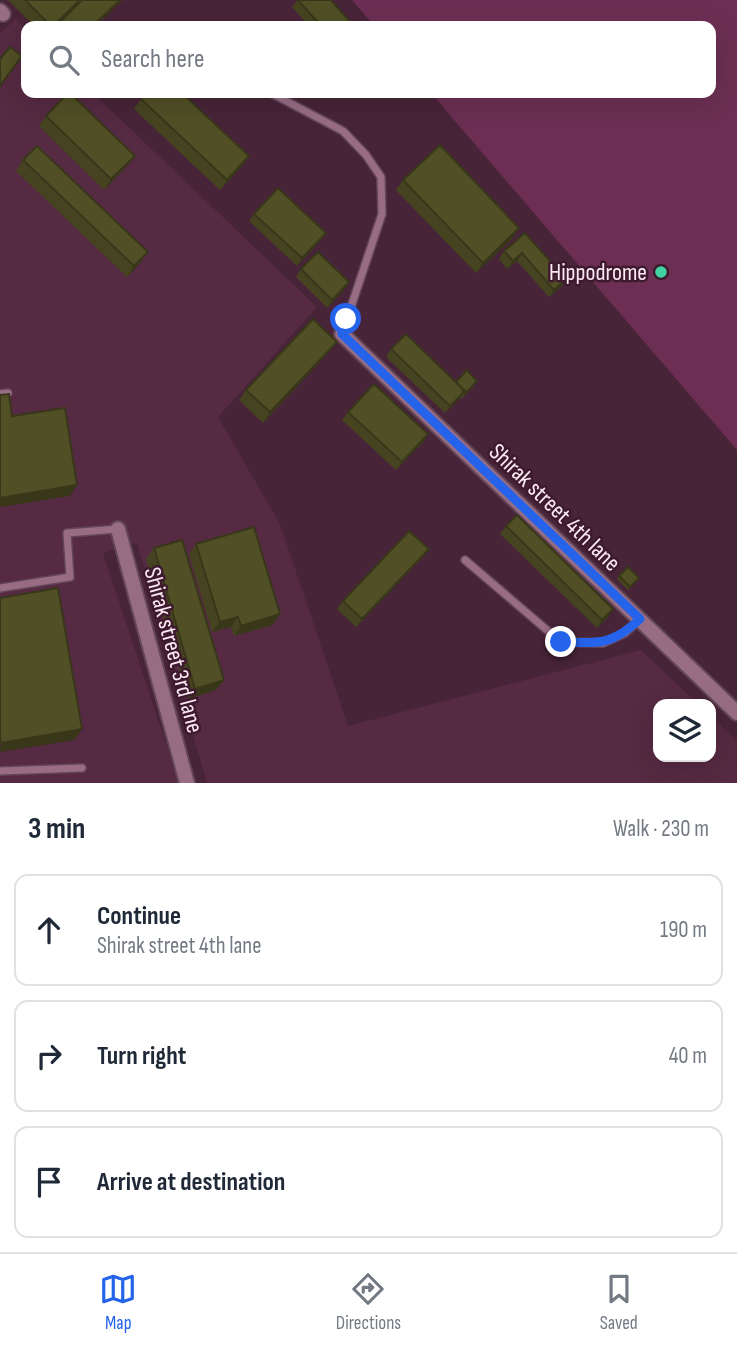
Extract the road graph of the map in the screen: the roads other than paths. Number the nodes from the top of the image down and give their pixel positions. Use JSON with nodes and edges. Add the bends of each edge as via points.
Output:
{"nodes":[{"id":1,"x":280,"y":98,"type":"edge"},
{"id":2,"x":342,"y":334,"type":"joint"},
{"id":3,"x":118,"y":529,"type":"joint"},
{"id":4,"x":465,"y":560,"type":"dead end"},
{"id":5,"x":0,"y":588,"type":"edge"},
{"id":6,"x":640,"y":619,"type":"junction"},
{"id":7,"x":737,"y":713,"type":"edge"},
{"id":8,"x":82,"y":768,"type":"dead end"},
{"id":9,"x":0,"y":771,"type":"edge"},
{"id":10,"x":187,"y":783,"type":"edge"}],
"edges":[{"from":1,"to":2,"type":"lane","via":[[343,131],[381,177],[382,214]]},
{"from":2,"to":6,"type":"street","name":"Shirak street 4th lane"},
{"from":3,"to":5,"type":"lane","via":[[67,533],[70,577]]},
{"from":3,"to":10,"type":"street","name":"Shirak street 3rd lane"},
{"from":4,"to":6,"type":"lane","via":[[561,642],[603,643],[625,633]]},
{"from":6,"to":7,"type":"street","name":"Shirak street 4th lane"},
{"from":8,"to":9,"type":"lane"}]}
